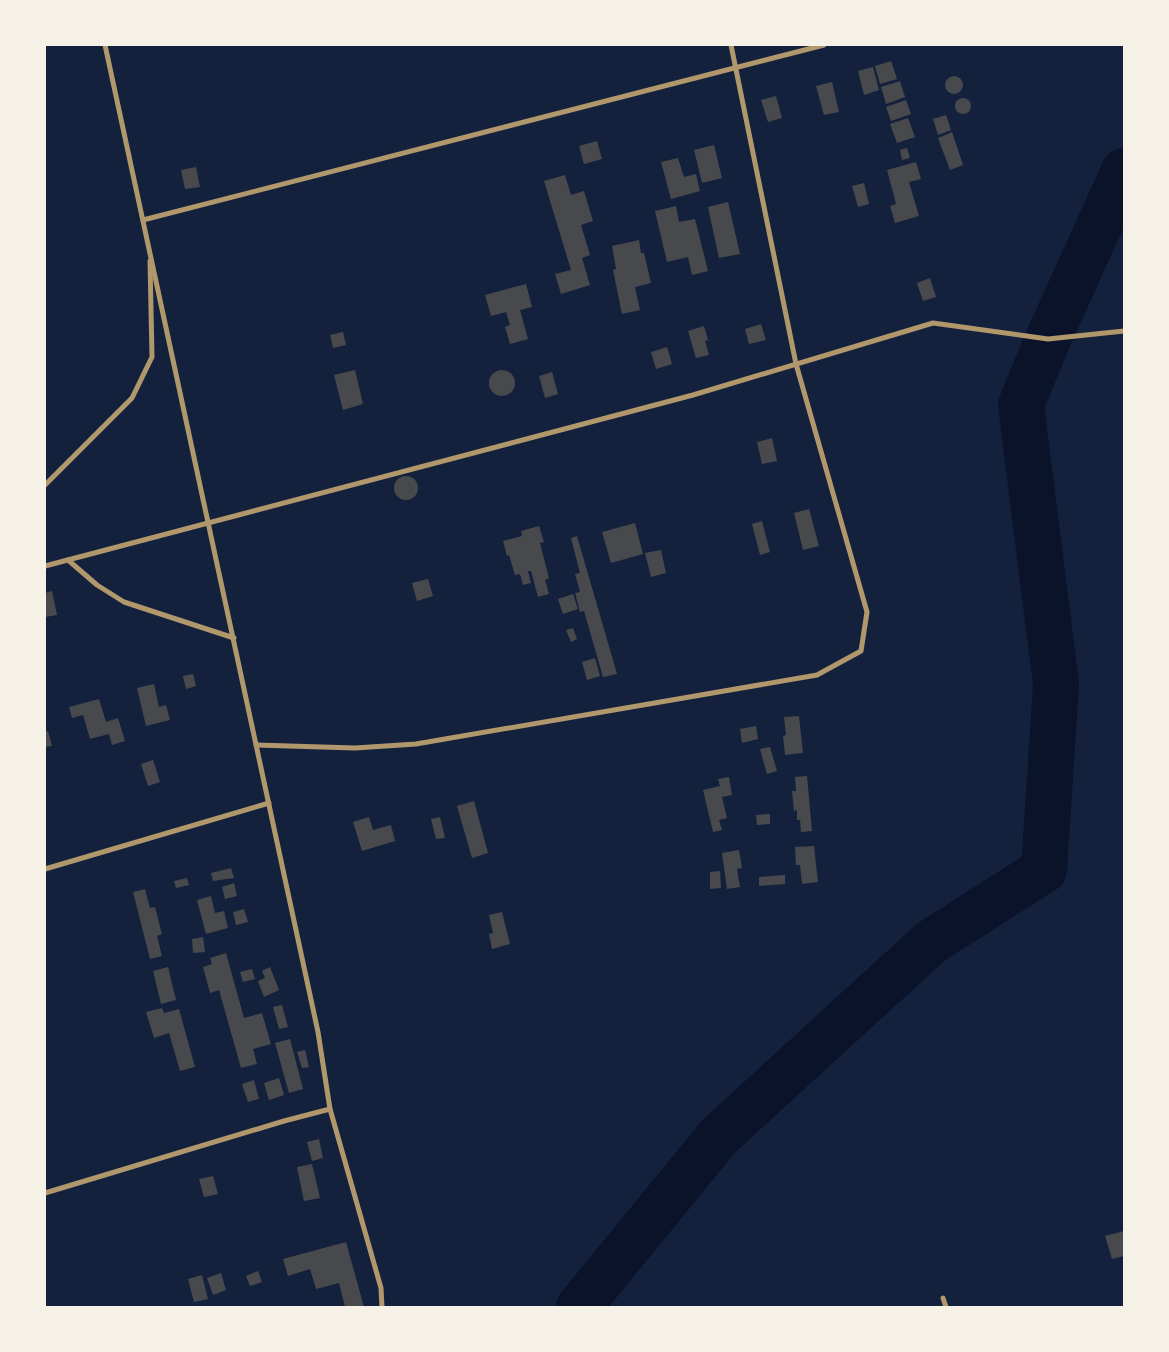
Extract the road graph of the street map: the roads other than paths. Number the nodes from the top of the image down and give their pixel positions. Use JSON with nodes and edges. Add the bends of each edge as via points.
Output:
{"nodes":[{"id":1,"x":105,"y":45,"type":"edge"},
{"id":2,"x":731,"y":45,"type":"edge"},
{"id":3,"x":824,"y":45,"type":"edge"},
{"id":4,"x":735,"y":67,"type":"junction"},
{"id":5,"x":143,"y":220,"type":"junction"},
{"id":6,"x":149,"y":248,"type":"junction"},
{"id":7,"x":1124,"y":331,"type":"edge"},
{"id":8,"x":796,"y":364,"type":"junction"},
{"id":9,"x":45,"y":485,"type":"edge"},
{"id":10,"x":209,"y":523,"type":"junction"},
{"id":11,"x":68,"y":560,"type":"junction"},
{"id":12,"x":45,"y":566,"type":"edge"},
{"id":13,"x":234,"y":638,"type":"junction"},
{"id":14,"x":256,"y":745,"type":"junction"},
{"id":15,"x":269,"y":803,"type":"junction"},
{"id":16,"x":45,"y":868,"type":"edge"},
{"id":17,"x":330,"y":1109,"type":"junction"},
{"id":18,"x":45,"y":1193,"type":"edge"},
{"id":19,"x":943,"y":1298,"type":"dead end"},
{"id":20,"x":382,"y":1307,"type":"edge"},
{"id":21,"x":946,"y":1307,"type":"edge"}],
"edges":[{"from":1,"to":5,"type":"street"},
{"from":2,"to":4,"type":"street"},
{"from":3,"to":4,"type":"street"},
{"from":4,"to":5,"type":"street"},
{"from":4,"to":8,"type":"street"},
{"from":5,"to":6,"type":"street"},
{"from":6,"to":9,"type":"street","via":[[152,357],[132,398]]},
{"from":6,"to":10,"type":"street"},
{"from":7,"to":8,"type":"street","via":[[1048,339],[933,323]]},
{"from":8,"to":10,"type":"street","via":[[693,395]]},
{"from":8,"to":14,"type":"street","via":[[867,612],[861,651],[817,675],[416,744],[355,748]]},
{"from":10,"to":11,"type":"street"},
{"from":10,"to":13,"type":"street"},
{"from":11,"to":12,"type":"street"},
{"from":11,"to":13,"type":"street","via":[[97,585],[124,602]]},
{"from":13,"to":14,"type":"street"},
{"from":14,"to":15,"type":"street"},
{"from":15,"to":16,"type":"street"},
{"from":15,"to":17,"type":"street","via":[[318,1032]]},
{"from":17,"to":18,"type":"street"},
{"from":17,"to":20,"type":"street","via":[[380,1288]]},
{"from":19,"to":21,"type":"street"}]}
